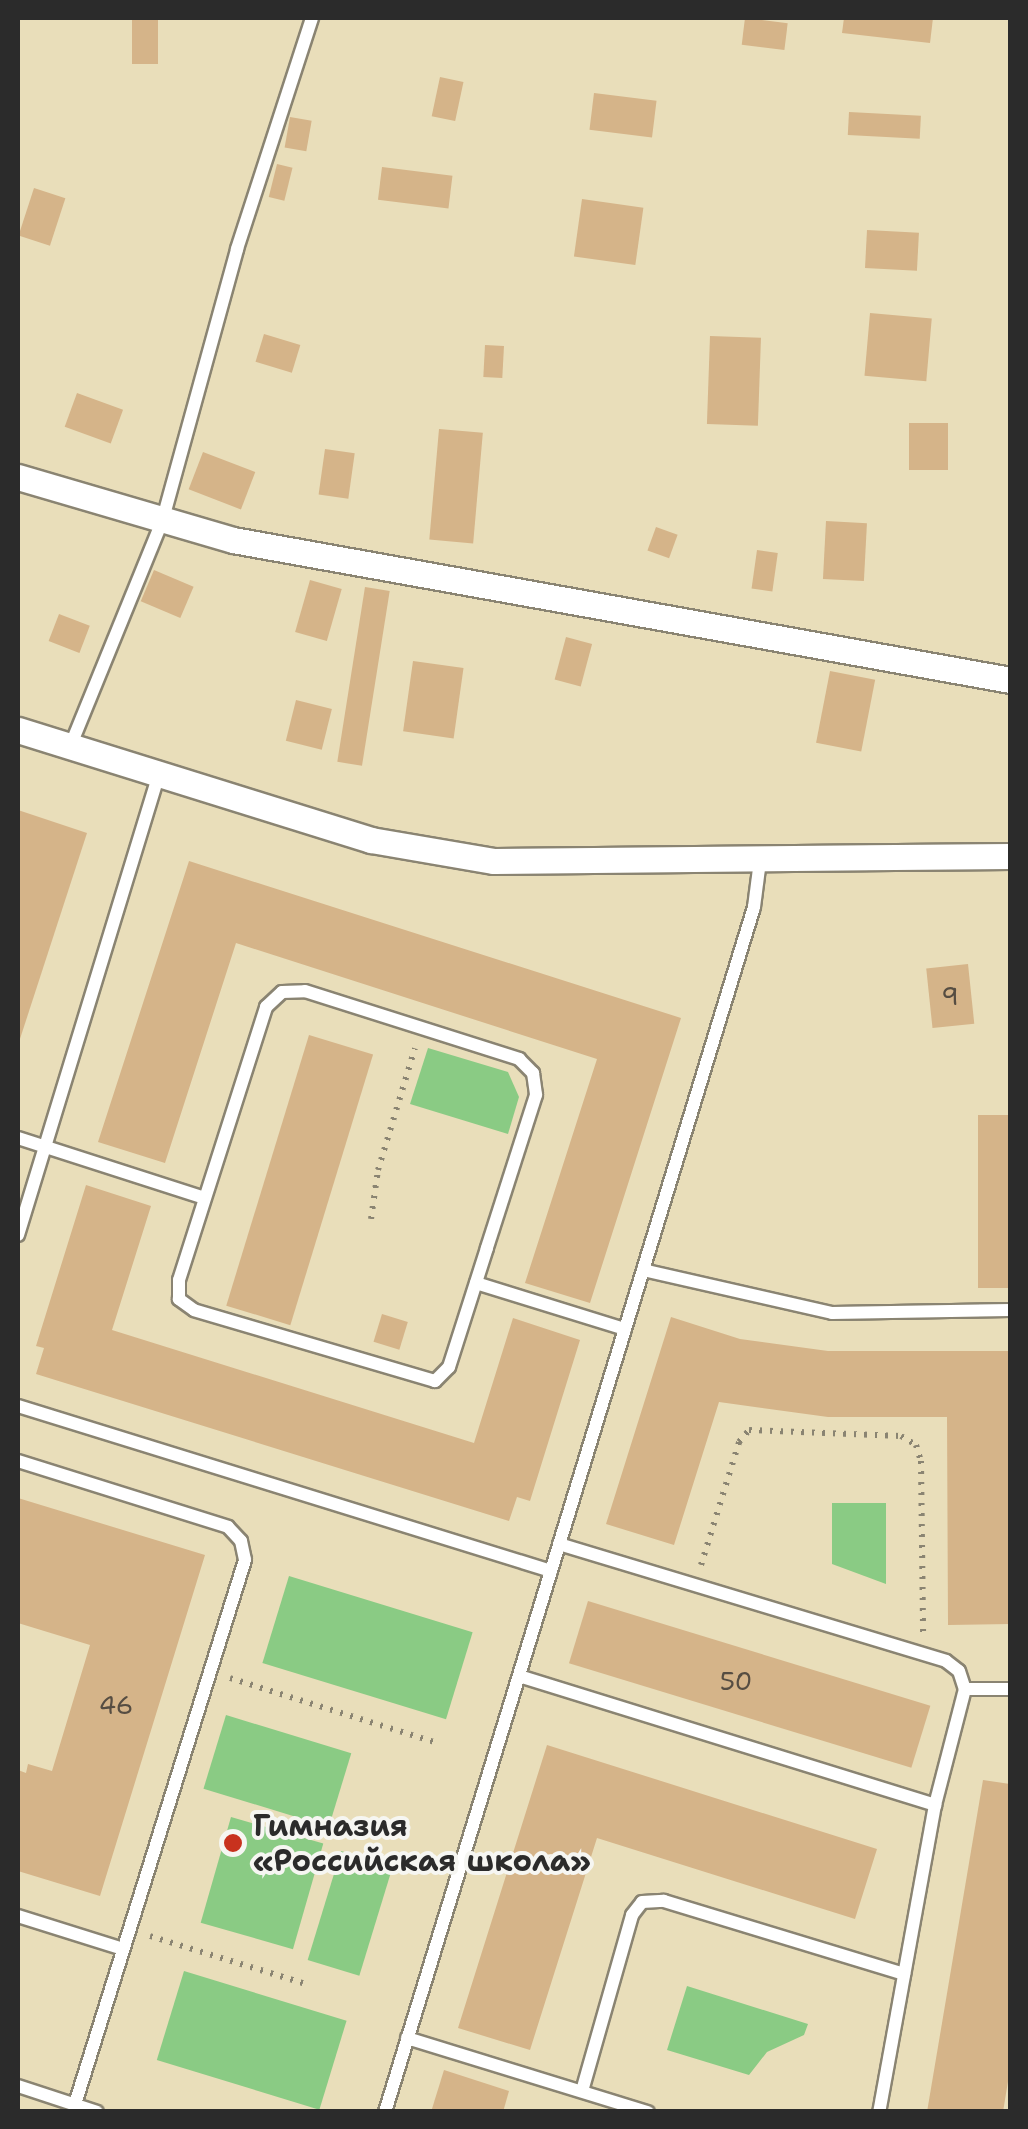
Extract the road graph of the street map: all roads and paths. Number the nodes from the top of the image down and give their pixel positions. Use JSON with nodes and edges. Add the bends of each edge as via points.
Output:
{"nodes":[{"id":1,"x":312,"y":18,"type":"edge"},
{"id":2,"x":18,"y":477,"type":"edge"},
{"id":3,"x":162,"y":522,"type":"junction"},
{"id":4,"x":1010,"y":680,"type":"edge"},
{"id":5,"x":18,"y":730,"type":"edge"},
{"id":6,"x":70,"y":750,"type":"junction"},
{"id":7,"x":158,"y":776,"type":"junction"},
{"id":8,"x":1010,"y":856,"type":"edge"},
{"id":9,"x":760,"y":860,"type":"junction"},
{"id":10,"x":422,"y":1028,"type":"junction"},
{"id":11,"x":18,"y":1138,"type":"edge"},
{"id":12,"x":44,"y":1147,"type":"junction"},
{"id":13,"x":205,"y":1198,"type":"junction"},
{"id":14,"x":371,"y":1219,"type":"dead end"},
{"id":15,"x":18,"y":1236,"type":"edge"},
{"id":16,"x":643,"y":1270,"type":"junction"},
{"id":17,"x":476,"y":1283,"type":"junction"},
{"id":18,"x":1010,"y":1310,"type":"edge"},
{"id":19,"x":625,"y":1329,"type":"junction"},
{"id":20,"x":18,"y":1406,"type":"edge"},
{"id":21,"x":18,"y":1461,"type":"edge"},
{"id":22,"x":559,"y":1544,"type":"junction"},
{"id":23,"x":551,"y":1572,"type":"junction"},
{"id":24,"x":695,"y":1585,"type":"junction"},
{"id":25,"x":923,"y":1655,"type":"junction"},
{"id":26,"x":210,"y":1672,"type":"junction"},
{"id":27,"x":518,"y":1676,"type":"junction"},
{"id":28,"x":965,"y":1689,"type":"junction"},
{"id":29,"x":1010,"y":1689,"type":"edge"},
{"id":30,"x":434,"y":1742,"type":"dead end"},
{"id":31,"x":935,"y":1806,"type":"junction"},
{"id":32,"x":18,"y":1916,"type":"edge"},
{"id":33,"x":130,"y":1930,"type":"junction"},
{"id":34,"x":124,"y":1949,"type":"junction"},
{"id":35,"x":904,"y":1974,"type":"junction"},
{"id":36,"x":303,"y":1983,"type":"dead end"},
{"id":37,"x":408,"y":2038,"type":"junction"},
{"id":38,"x":18,"y":2086,"type":"edge"},
{"id":39,"x":582,"y":2092,"type":"junction"},
{"id":40,"x":75,"y":2104,"type":"junction"},
{"id":41,"x":97,"y":2112,"type":"edge"},
{"id":42,"x":385,"y":2112,"type":"edge"},
{"id":43,"x":648,"y":2112,"type":"edge"},
{"id":44,"x":879,"y":2112,"type":"edge"}],
"edges":[{"from":1,"to":3,"type":"lane","via":[[237,249]]},
{"from":2,"to":3,"type":"street"},
{"from":3,"to":4,"type":"street"},
{"from":3,"to":6,"type":"lane"},
{"from":5,"to":6,"type":"street"},
{"from":6,"to":7,"type":"street"},
{"from":7,"to":9,"type":"street","via":[[371,840],[475,859]]},
{"from":7,"to":12,"type":"lane"},
{"from":8,"to":9,"type":"street"},
{"from":9,"to":16,"type":"lane","via":[[754,906]]},
{"from":10,"to":13,"type":"lane","via":[[306,991],[282,992],[266,1007]]},
{"from":10,"to":14,"type":"path","via":[[378,1170]]},
{"from":10,"to":17,"type":"lane","via":[[520,1059],[533,1072],[536,1095]]},
{"from":11,"to":12,"type":"lane"},
{"from":12,"to":13,"type":"lane"},
{"from":12,"to":15,"type":"lane"},
{"from":13,"to":17,"type":"lane","via":[[179,1299],[194,1310],[397,1374],[435,1381],[449,1367]]},
{"from":16,"to":18,"type":"lane","via":[[832,1312]]},
{"from":16,"to":19,"type":"lane"},
{"from":17,"to":19,"type":"lane"},
{"from":19,"to":22,"type":"lane"},
{"from":20,"to":23,"type":"lane"},
{"from":21,"to":26,"type":"lane","via":[[228,1527],[242,1541],[245,1560]]},
{"from":22,"to":23,"type":"lane"},
{"from":22,"to":24,"type":"lane"},
{"from":23,"to":27,"type":"lane"},
{"from":24,"to":25,"type":"lane"},
{"from":24,"to":25,"type":"path","via":[[748,1430],[900,1436],[916,1445],[922,1461]]},
{"from":25,"to":28,"type":"lane","via":[[959,1671]]},
{"from":26,"to":30,"type":"path"},
{"from":26,"to":33,"type":"lane"},
{"from":27,"to":31,"type":"lane"},
{"from":27,"to":37,"type":"lane"},
{"from":28,"to":29,"type":"lane"},
{"from":28,"to":31,"type":"lane"},
{"from":31,"to":35,"type":"lane"},
{"from":32,"to":34,"type":"lane"},
{"from":33,"to":34,"type":"lane"},
{"from":33,"to":36,"type":"path"},
{"from":34,"to":40,"type":"lane"},
{"from":35,"to":39,"type":"lane","via":[[664,1900],[642,1902],[632,1915]]},
{"from":35,"to":44,"type":"lane"},
{"from":37,"to":39,"type":"lane"},
{"from":37,"to":42,"type":"lane"},
{"from":38,"to":40,"type":"lane"},
{"from":39,"to":43,"type":"lane"},
{"from":40,"to":41,"type":"lane"}]}
